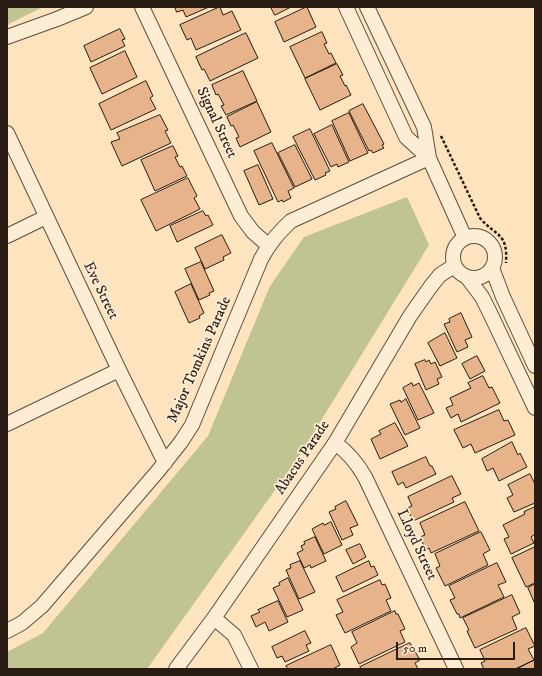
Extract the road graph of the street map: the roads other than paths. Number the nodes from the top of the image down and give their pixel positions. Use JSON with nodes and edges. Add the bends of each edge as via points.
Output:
{"nodes":[{"id":1,"x":86,"y":7,"type":"edge"},
{"id":2,"x":142,"y":7,"type":"edge"},
{"id":3,"x":346,"y":7,"type":"edge"},
{"id":4,"x":367,"y":7,"type":"edge"},
{"id":5,"x":7,"y":37,"type":"edge"},
{"id":6,"x":7,"y":134,"type":"edge"},
{"id":7,"x":429,"y":158,"type":"junction"},
{"id":8,"x":46,"y":217,"type":"junction"},
{"id":9,"x":7,"y":236,"type":"edge"},
{"id":10,"x":465,"y":238,"type":"junction"},
{"id":11,"x":269,"y":246,"type":"junction"},
{"id":12,"x":454,"y":266,"type":"junction"},
{"id":13,"x":492,"y":268,"type":"junction"},
{"id":14,"x":467,"y":277,"type":"junction"},
{"id":15,"x":535,"y":366,"type":"edge"},
{"id":16,"x":119,"y":370,"type":"junction"},
{"id":17,"x":535,"y":408,"type":"edge"},
{"id":18,"x":7,"y":424,"type":"edge"},
{"id":19,"x":335,"y":442,"type":"junction"},
{"id":20,"x":165,"y":463,"type":"junction"},
{"id":21,"x":214,"y":618,"type":"junction"},
{"id":22,"x":7,"y":631,"type":"edge"},
{"id":23,"x":176,"y":669,"type":"edge"},
{"id":24,"x":251,"y":669,"type":"edge"},
{"id":25,"x":456,"y":669,"type":"edge"}],
"edges":[{"from":1,"to":5,"type":"street"},
{"from":2,"to":11,"type":"street","name":"Signal Street","via":[[241,216],[252,232]]},
{"from":3,"to":7,"type":"street","via":[[406,137]]},
{"from":4,"to":7,"type":"street","via":[[424,127]]},
{"from":6,"to":8,"type":"street","name":"Eve Street"},
{"from":7,"to":10,"type":"street"},
{"from":7,"to":11,"type":"street","name":"Major Tomkins Parade","via":[[291,222],[279,232]]},
{"from":8,"to":9,"type":"street"},
{"from":8,"to":16,"type":"street","name":"Eve Street"},
{"from":10,"to":12,"type":"street","via":[[459,241],[453,253]]},
{"from":10,"to":13,"type":"street","via":[[478,236],[490,243],[495,255]]},
{"from":11,"to":20,"type":"street","name":"Major Tomkins Parade","via":[[261,259],[192,424]]},
{"from":12,"to":14,"type":"street"},
{"from":12,"to":19,"type":"street","name":"Abacus Parade","via":[[440,275],[410,316]]},
{"from":13,"to":14,"type":"street","via":[[479,278]]},
{"from":13,"to":15,"type":"street","via":[[502,297]]},
{"from":14,"to":17,"type":"street","via":[[482,297]]},
{"from":16,"to":18,"type":"street"},
{"from":16,"to":20,"type":"street","name":"Eve Street"},
{"from":19,"to":21,"type":"street","name":"Abacus Parade"},
{"from":19,"to":25,"type":"street","name":"Lloyd Street","via":[[347,451],[365,477]]},
{"from":20,"to":22,"type":"street","name":"Major Tomkins Parade","via":[[42,606],[22,623]]},
{"from":21,"to":23,"type":"street","name":"Abacus Parade"},
{"from":21,"to":24,"type":"street","via":[[234,635]]}]}
